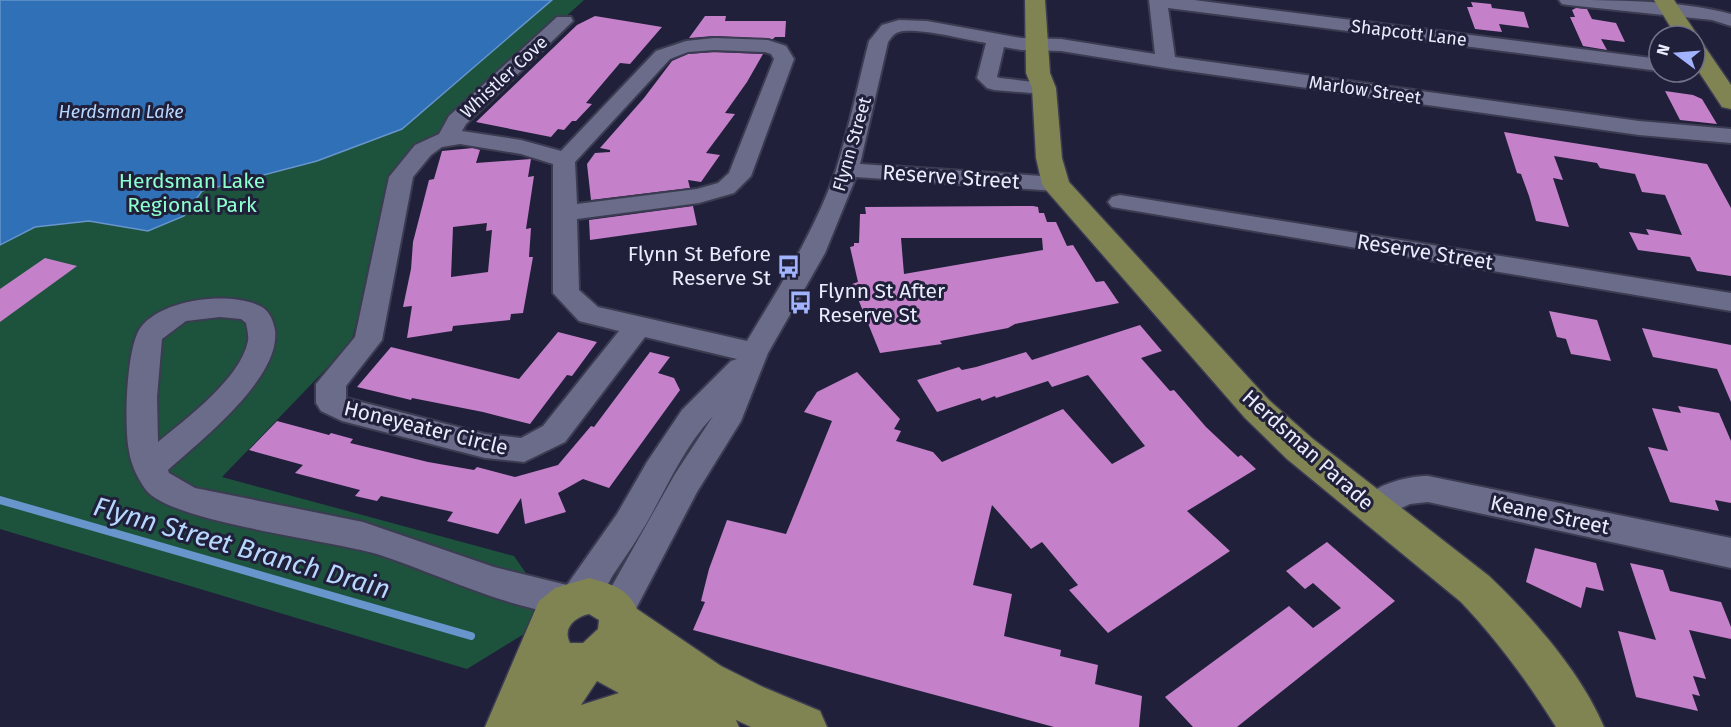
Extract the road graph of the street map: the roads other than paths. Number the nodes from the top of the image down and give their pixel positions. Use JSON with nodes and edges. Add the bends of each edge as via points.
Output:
{"nodes":[{"id":1,"x":1035,"y":0,"type":"edge"},
{"id":2,"x":1046,"y":0,"type":"edge"},
{"id":3,"x":1158,"y":0,"type":"edge"},
{"id":4,"x":1568,"y":0,"type":"edge"},
{"id":5,"x":1670,"y":8,"type":"edge"},
{"id":6,"x":1730,"y":20,"type":"edge"},
{"id":7,"x":564,"y":21,"type":"dead end"},
{"id":8,"x":1680,"y":24,"type":"edge"},
{"id":9,"x":997,"y":38,"type":"junction"},
{"id":10,"x":1043,"y":53,"type":"junction"},
{"id":11,"x":1166,"y":62,"type":"junction"},
{"id":12,"x":1647,"y":63,"type":"edge"},
{"id":13,"x":1714,"y":83,"type":"edge"},
{"id":14,"x":1731,"y":120,"type":"edge"},
{"id":15,"x":1639,"y":128,"type":"junction"},
{"id":16,"x":1731,"y":136,"type":"edge"},
{"id":17,"x":448,"y":137,"type":"junction"},
{"id":18,"x":1731,"y":146,"type":"edge"},
{"id":19,"x":564,"y":161,"type":"junction"},
{"id":20,"x":847,"y":170,"type":"junction"},
{"id":21,"x":1056,"y":184,"type":"junction"},
{"id":22,"x":1120,"y":202,"type":"dead end"},
{"id":23,"x":564,"y":213,"type":"junction"},
{"id":24,"x":1731,"y":302,"type":"edge"},
{"id":25,"x":638,"y":327,"type":"junction"},
{"id":26,"x":754,"y":353,"type":"junction"},
{"id":27,"x":150,"y":467,"type":"junction"},
{"id":28,"x":1373,"y":508,"type":"junction"},
{"id":29,"x":1731,"y":553,"type":"edge"},
{"id":30,"x":619,"y":615,"type":"junction"},
{"id":31,"x":560,"y":617,"type":"junction"},
{"id":32,"x":591,"y":661,"type":"junction"},
{"id":33,"x":508,"y":727,"type":"edge"},
{"id":34,"x":542,"y":727,"type":"edge"},
{"id":35,"x":586,"y":727,"type":"edge"},
{"id":36,"x":707,"y":727,"type":"edge"},
{"id":37,"x":716,"y":727,"type":"edge"},
{"id":38,"x":804,"y":727,"type":"edge"},
{"id":39,"x":1581,"y":727,"type":"edge"}],
"edges":[{"from":1,"to":10,"type":"main road","name":"Herdsman Parade"},
{"from":2,"to":10,"type":"main road","name":"Herdsman Parade"},
{"from":3,"to":11,"type":"street"},
{"from":3,"to":12,"type":"street","name":"Shapcott Lane"},
{"from":4,"to":5,"type":"street"},
{"from":5,"to":6,"type":"street"},
{"from":5,"to":8,"type":"main road"},
{"from":7,"to":17,"type":"street","name":"Whistler Cove","via":[[457,121]]},
{"from":9,"to":10,"type":"street","name":"Flynn Street"},
{"from":9,"to":10,"type":"street","via":[[987,78],[994,84]]},
{"from":9,"to":20,"type":"street","name":"Flynn Street","via":[[908,25],[883,34]]},
{"from":10,"to":11,"type":"street","name":"Marlow Street","via":[[1091,52]]},
{"from":10,"to":21,"type":"main road","name":"Herdsman Parade","via":[[1049,158]]},
{"from":11,"to":15,"type":"street","name":"Marlow Street"},
{"from":13,"to":14,"type":"main road"},
{"from":15,"to":16,"type":"street","name":"Marlow Street"},
{"from":15,"to":18,"type":"street","name":"Marlow Street"},
{"from":17,"to":19,"type":"street","via":[[465,136],[548,152]]},
{"from":17,"to":25,"type":"street","name":"Honeyeater Circle","via":[[430,144],[401,177],[368,340],[331,384],[331,403],[342,410],[485,447],[524,450],[554,434]]},
{"from":19,"to":23,"type":"street"},
{"from":19,"to":23,"type":"street","via":[[663,55],[675,48],[768,46],[779,50],[784,59],[739,176],[726,188],[699,196]]},
{"from":20,"to":21,"type":"street","name":"Reserve Street"},
{"from":20,"to":26,"type":"street","name":"Flynn Street","via":[[812,253]]},
{"from":21,"to":28,"type":"main road","name":"Herdsman Parade","via":[[1257,409]]},
{"from":22,"to":24,"type":"street","name":"Reserve Street"},
{"from":23,"to":25,"type":"street","via":[[566,292],[589,314]]},
{"from":25,"to":26,"type":"street"},
{"from":26,"to":30,"type":"street","name":"Flynn Street","via":[[726,421],[686,483]]},
{"from":26,"to":31,"type":"street","name":"Flynn Street","via":[[693,418],[629,524]]},
{"from":27,"to":27,"type":"street","via":[[140,419],[147,337],[180,311],[248,310],[258,317],[263,330],[260,348],[237,388]]},
{"from":27,"to":31,"type":"street","via":[[158,482],[174,493],[363,537],[512,588]]},
{"from":28,"to":29,"type":"street","name":"Keane Street","via":[[1400,493],[1428,489]]},
{"from":28,"to":39,"type":"main road","name":"Herdsman Parade","via":[[1496,610],[1550,676]]},
{"from":30,"to":31,"type":"main road","via":[[610,601],[601,597]]},
{"from":30,"to":32,"type":"main road","via":[[615,642]]},
{"from":30,"to":38,"type":"main road","via":[[690,672]]},
{"from":31,"to":32,"type":"main road","via":[[554,656],[562,662]]},
{"from":31,"to":33,"type":"main road","name":"Flynn Street"},
{"from":32,"to":34,"type":"main road"},
{"from":32,"to":37,"type":"main road"},
{"from":35,"to":36,"type":"main road","via":[[605,717],[636,712]]}]}
